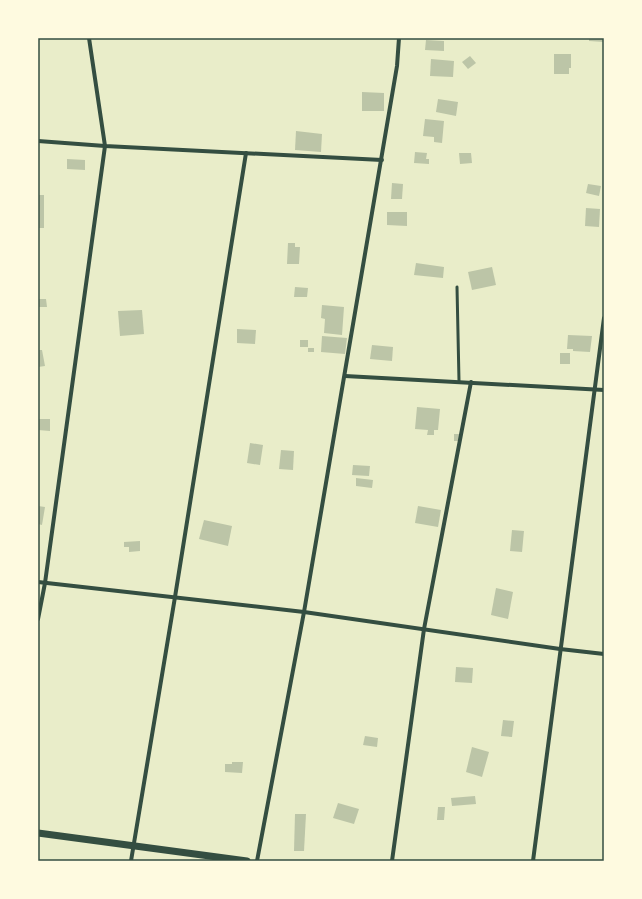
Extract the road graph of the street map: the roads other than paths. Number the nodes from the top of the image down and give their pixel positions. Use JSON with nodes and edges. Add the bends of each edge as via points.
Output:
{"nodes":[{"id":1,"x":89,"y":38,"type":"edge"},
{"id":2,"x":399,"y":38,"type":"edge"},
{"id":3,"x":38,"y":141,"type":"edge"},
{"id":4,"x":105,"y":146,"type":"junction"},
{"id":5,"x":246,"y":153,"type":"junction"},
{"id":6,"x":382,"y":160,"type":"junction"},
{"id":7,"x":457,"y":287,"type":"dead end"},
{"id":8,"x":604,"y":318,"type":"edge"},
{"id":9,"x":345,"y":376,"type":"junction"},
{"id":10,"x":459,"y":381,"type":"junction"},
{"id":11,"x":471,"y":382,"type":"junction"},
{"id":12,"x":594,"y":389,"type":"junction"},
{"id":13,"x":604,"y":390,"type":"edge"},
{"id":14,"x":38,"y":582,"type":"edge"},
{"id":15,"x":45,"y":583,"type":"junction"},
{"id":16,"x":175,"y":597,"type":"junction"},
{"id":17,"x":304,"y":612,"type":"junction"},
{"id":18,"x":38,"y":619,"type":"edge"},
{"id":19,"x":424,"y":629,"type":"junction"},
{"id":20,"x":560,"y":649,"type":"junction"},
{"id":21,"x":604,"y":654,"type":"edge"},
{"id":22,"x":38,"y":833,"type":"edge"},
{"id":23,"x":133,"y":845,"type":"junction"},
{"id":24,"x":131,"y":861,"type":"edge"},
{"id":25,"x":247,"y":861,"type":"edge"},
{"id":26,"x":257,"y":861,"type":"edge"},
{"id":27,"x":392,"y":861,"type":"edge"},
{"id":28,"x":533,"y":861,"type":"edge"}],
"edges":[{"from":1,"to":4,"type":"street"},
{"from":2,"to":6,"type":"street"},
{"from":3,"to":4,"type":"street"},
{"from":4,"to":5,"type":"street"},
{"from":4,"to":15,"type":"street"},
{"from":5,"to":6,"type":"street"},
{"from":5,"to":16,"type":"street"},
{"from":6,"to":9,"type":"street"},
{"from":7,"to":10,"type":"lane"},
{"from":8,"to":12,"type":"street"},
{"from":9,"to":10,"type":"street"},
{"from":9,"to":17,"type":"street"},
{"from":10,"to":11,"type":"street"},
{"from":11,"to":12,"type":"street"},
{"from":11,"to":19,"type":"street"},
{"from":12,"to":13,"type":"street"},
{"from":12,"to":20,"type":"street"},
{"from":14,"to":15,"type":"street"},
{"from":15,"to":16,"type":"street"},
{"from":15,"to":18,"type":"street"},
{"from":16,"to":17,"type":"street"},
{"from":16,"to":23,"type":"street"},
{"from":17,"to":19,"type":"street"},
{"from":17,"to":26,"type":"street"},
{"from":19,"to":20,"type":"street"},
{"from":19,"to":27,"type":"street"},
{"from":20,"to":21,"type":"street"},
{"from":20,"to":28,"type":"street"},
{"from":22,"to":23,"type":"street"},
{"from":23,"to":24,"type":"street"},
{"from":23,"to":25,"type":"street"}]}
